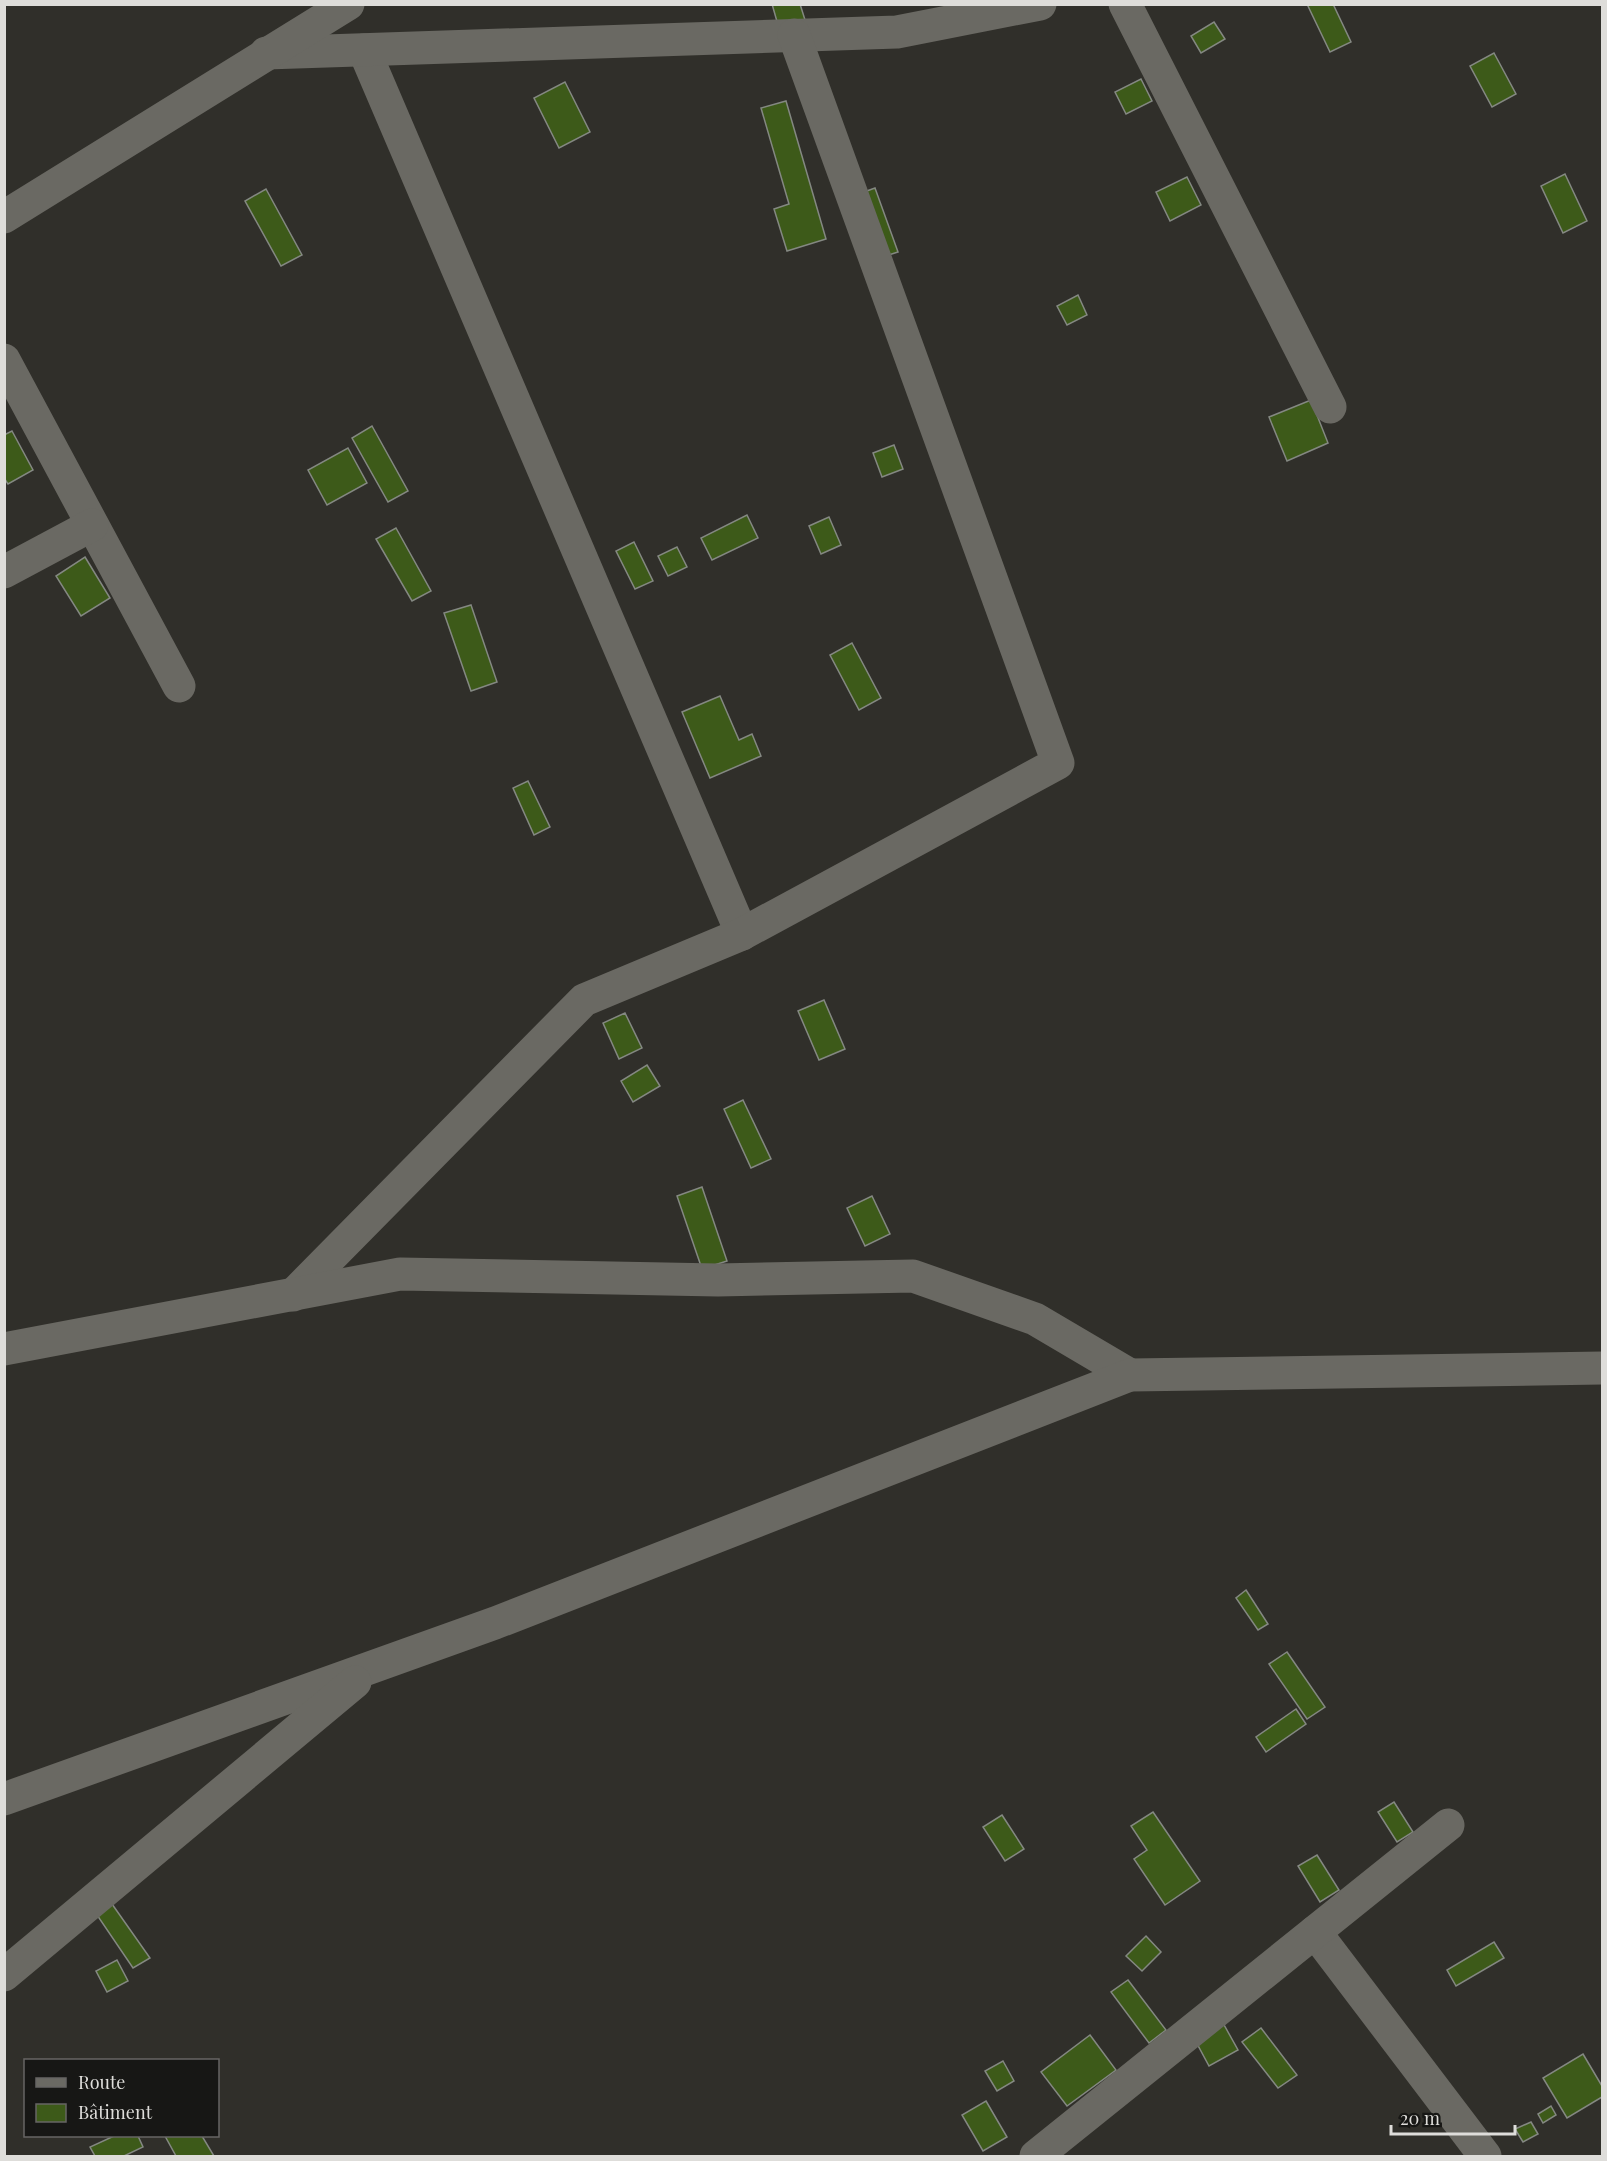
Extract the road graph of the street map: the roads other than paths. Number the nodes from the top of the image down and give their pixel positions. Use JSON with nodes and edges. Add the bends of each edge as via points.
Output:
{"nodes":[{"id":1,"x":348,"y":4,"type":"edge"},
{"id":2,"x":1040,"y":4,"type":"edge"},
{"id":3,"x":1125,"y":4,"type":"edge"},
{"id":4,"x":794,"y":35,"type":"junction"},
{"id":5,"x":364,"y":50,"type":"junction"},
{"id":6,"x":266,"y":53,"type":"junction"},
{"id":7,"x":4,"y":217,"type":"edge"},
{"id":8,"x":4,"y":360,"type":"edge"},
{"id":9,"x":1330,"y":407,"type":"dead end"},
{"id":10,"x":93,"y":525,"type":"junction"},
{"id":11,"x":4,"y":572,"type":"edge"},
{"id":12,"x":179,"y":686,"type":"dead end"},
{"id":13,"x":742,"y":934,"type":"junction"},
{"id":14,"x":293,"y":1294,"type":"junction"},
{"id":15,"x":4,"y":1349,"type":"edge"},
{"id":16,"x":1602,"y":1368,"type":"edge"},
{"id":17,"x":1130,"y":1375,"type":"junction"},
{"id":18,"x":372,"y":1668,"type":"junction"},
{"id":19,"x":4,"y":1799,"type":"edge"},
{"id":20,"x":1448,"y":1825,"type":"dead end"},
{"id":21,"x":1315,"y":1932,"type":"junction"},
{"id":22,"x":4,"y":1976,"type":"edge"},
{"id":23,"x":1036,"y":2157,"type":"edge"},
{"id":24,"x":1485,"y":2157,"type":"edge"}],
"edges":[{"from":1,"to":6,"type":"street"},
{"from":2,"to":4,"type":"street","via":[[897,32]]},
{"from":3,"to":9,"type":"street"},
{"from":4,"to":5,"type":"street"},
{"from":4,"to":13,"type":"street","via":[[1058,763]]},
{"from":5,"to":6,"type":"street"},
{"from":5,"to":13,"type":"street"},
{"from":6,"to":7,"type":"street"},
{"from":8,"to":10,"type":"street"},
{"from":10,"to":11,"type":"street"},
{"from":10,"to":12,"type":"street"},
{"from":13,"to":14,"type":"street","via":[[584,1000]]},
{"from":14,"to":15,"type":"street"},
{"from":14,"to":17,"type":"street","via":[[400,1274],[718,1280],[913,1276],[1035,1319]]},
{"from":16,"to":17,"type":"street"},
{"from":17,"to":18,"type":"street"},
{"from":18,"to":19,"type":"street"},
{"from":18,"to":22,"type":"street"},
{"from":20,"to":21,"type":"street"},
{"from":21,"to":23,"type":"street"},
{"from":21,"to":24,"type":"street"}]}
